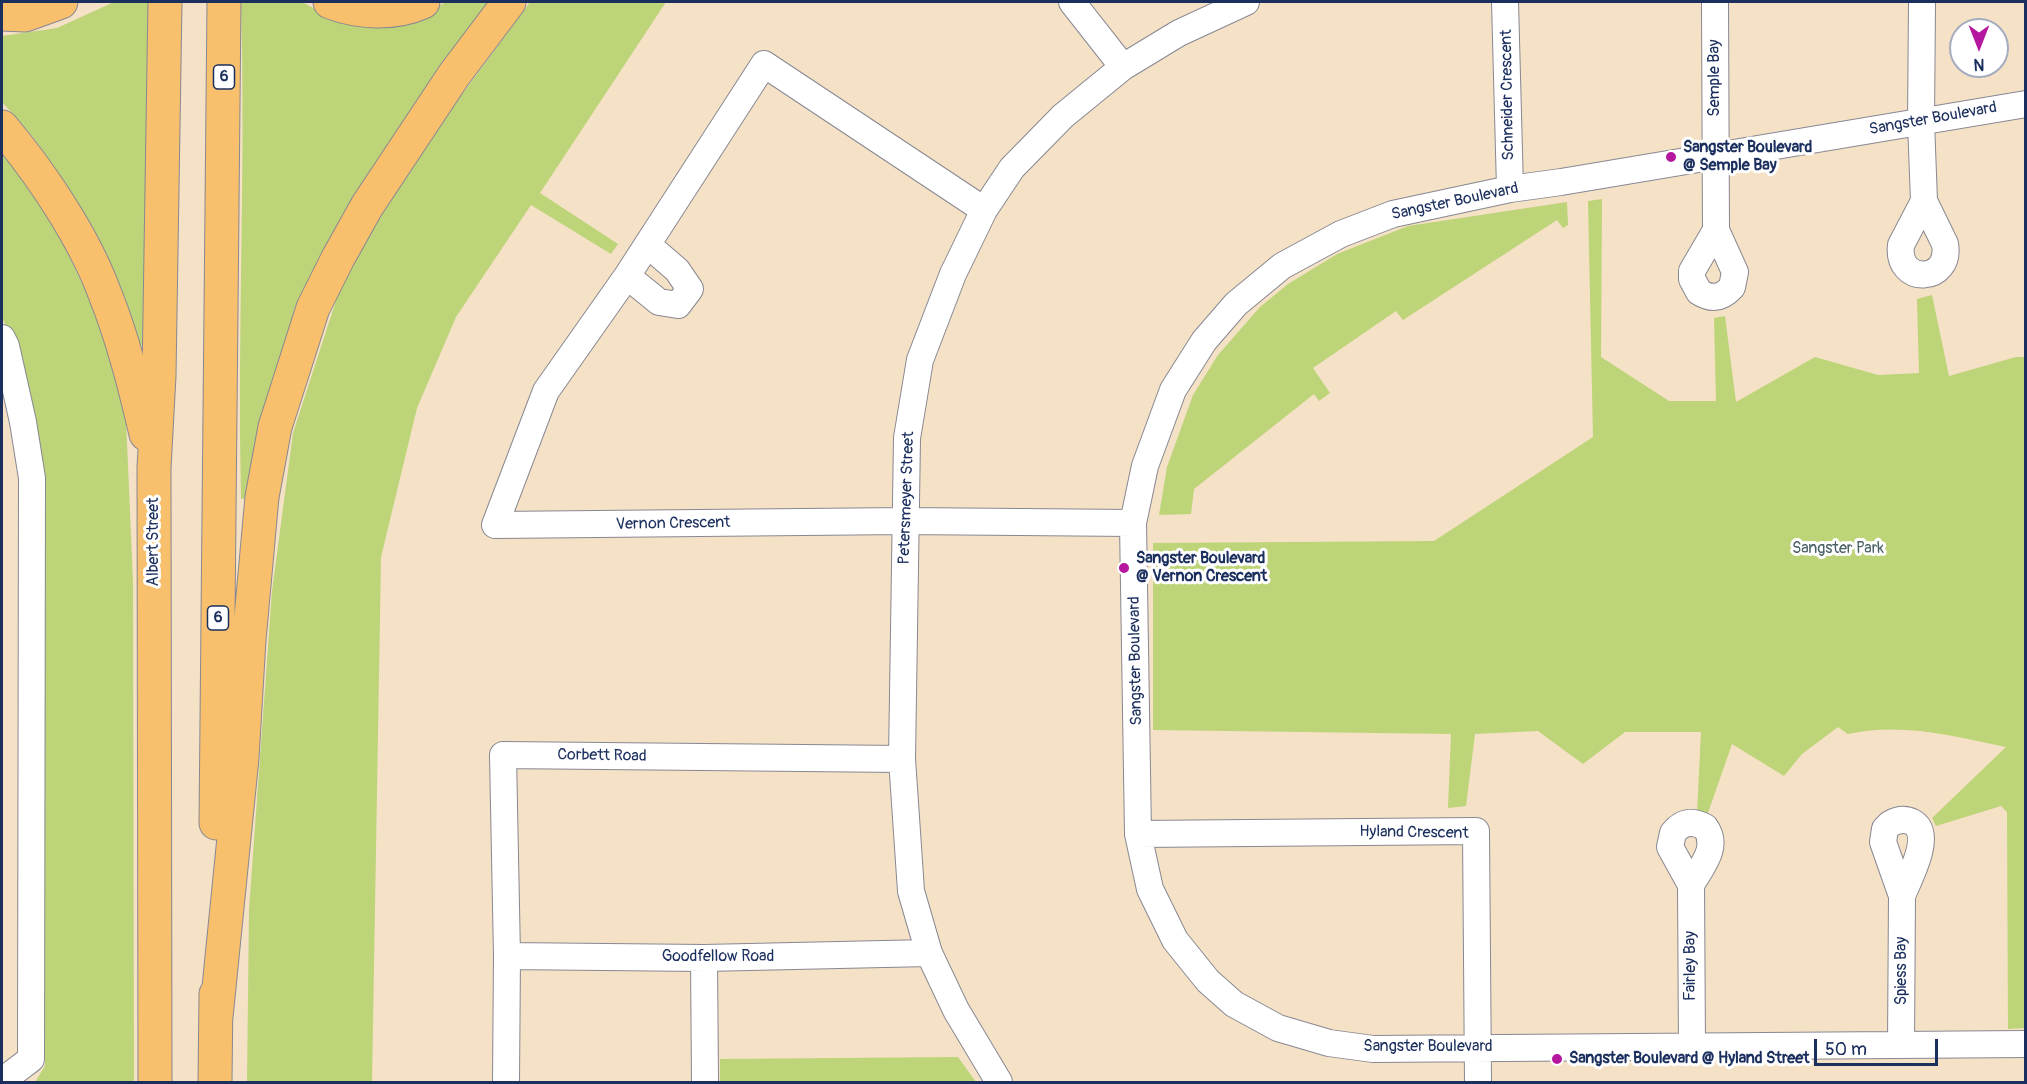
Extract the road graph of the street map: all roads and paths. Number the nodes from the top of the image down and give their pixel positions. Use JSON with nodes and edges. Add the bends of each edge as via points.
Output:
{"nodes":[{"id":1,"x":61,"y":2,"type":"edge"},
{"id":2,"x":165,"y":2,"type":"edge"},
{"id":3,"x":224,"y":2,"type":"edge"},
{"id":4,"x":330,"y":2,"type":"edge"},
{"id":5,"x":423,"y":2,"type":"edge"},
{"id":6,"x":509,"y":2,"type":"edge"},
{"id":7,"x":1072,"y":2,"type":"edge"},
{"id":8,"x":1246,"y":2,"type":"edge"},
{"id":9,"x":1506,"y":2,"type":"edge"},
{"id":10,"x":1715,"y":2,"type":"edge"},
{"id":11,"x":1922,"y":2,"type":"edge"},
{"id":12,"x":2,"y":14,"type":"edge"},
{"id":13,"x":1123,"y":67,"type":"junction"},
{"id":14,"x":2025,"y":104,"type":"edge"},
{"id":15,"x":1921,"y":122,"type":"junction"},
{"id":16,"x":2,"y":127,"type":"edge"},
{"id":17,"x":1715,"y":155,"type":"junction"},
{"id":18,"x":1510,"y":189,"type":"junction"},
{"id":19,"x":1924,"y":201,"type":"dead end"},
{"id":20,"x":984,"y":210,"type":"junction"},
{"id":21,"x":1716,"y":230,"type":"dead end"},
{"id":22,"x":648,"y":245,"type":"junction"},
{"id":23,"x":627,"y":276,"type":"junction"},
{"id":24,"x":2,"y":338,"type":"edge"},
{"id":25,"x":10,"y":399,"type":"edge"},
{"id":26,"x":154,"y":468,"type":"junction"},
{"id":27,"x":905,"y":521,"type":"junction"},
{"id":28,"x":1133,"y":523,"type":"junction"},
{"id":29,"x":902,"y":759,"type":"junction"},
{"id":30,"x":1138,"y":834,"type":"junction"},
{"id":31,"x":1691,"y":885,"type":"dead end"},
{"id":32,"x":1902,"y":896,"type":"dead end"},
{"id":33,"x":928,"y":953,"type":"junction"},
{"id":34,"x":507,"y":956,"type":"junction"},
{"id":35,"x":704,"y":958,"type":"junction"},
{"id":36,"x":216,"y":1017,"type":"junction"},
{"id":37,"x":2025,"y":1044,"type":"edge"},
{"id":38,"x":1901,"y":1045,"type":"junction"},
{"id":39,"x":1692,"y":1047,"type":"junction"},
{"id":40,"x":1477,"y":1048,"type":"junction"},
{"id":41,"x":2,"y":1081,"type":"edge"},
{"id":42,"x":154,"y":1083,"type":"edge"},
{"id":43,"x":215,"y":1083,"type":"edge"},
{"id":44,"x":506,"y":1083,"type":"edge"},
{"id":45,"x":705,"y":1083,"type":"edge"},
{"id":46,"x":999,"y":1083,"type":"edge"},
{"id":47,"x":1478,"y":1083,"type":"edge"}],
"edges":[{"from":1,"to":12,"type":"highway","via":[[25,15]]},
{"from":2,"to":26,"type":"highway","name":"Albert Street"},
{"from":3,"to":36,"type":"highway","number":"6"},
{"from":4,"to":5,"type":"highway","via":[[375,12]]},
{"from":6,"to":36,"type":"highway","via":[[454,75],[338,258],[313,308],[275,427],[262,497],[242,758]]},
{"from":7,"to":13,"type":"street"},
{"from":8,"to":13,"type":"street","name":"Petersmeyer Street","via":[[1179,33]]},
{"from":9,"to":18,"type":"street","name":"Schneider Crescent"},
{"from":10,"to":17,"type":"street","name":"Semple Bay"},
{"from":11,"to":15,"type":"street"},
{"from":13,"to":20,"type":"street","name":"Petersmeyer Street","via":[[1063,116],[1012,168]]},
{"from":14,"to":15,"type":"street","name":"Sangster Boulevard"},
{"from":15,"to":17,"type":"street","name":"Sangster Boulevard"},
{"from":15,"to":19,"type":"street"},
{"from":16,"to":26,"type":"highway","via":[[76,234],[105,292]]},
{"from":17,"to":18,"type":"street","name":"Sangster Boulevard"},
{"from":17,"to":21,"type":"street","name":"Semple Bay"},
{"from":18,"to":28,"type":"street","name":"Sangster Boulevard","via":[[1393,214],[1341,234],[1282,266],[1236,304],[1204,341],[1173,390],[1145,466]]},
{"from":20,"to":22,"type":"street","name":"Vernon Crescent","via":[[764,64]]},
{"from":20,"to":27,"type":"street","name":"Petersmeyer Street","via":[[953,274],[920,360],[907,438]]},
{"from":22,"to":23,"type":"street","name":"Vernon Crescent"},
{"from":22,"to":23,"type":"street","via":[[677,270],[690,289],[678,306],[659,302]]},
{"from":23,"to":27,"type":"street","name":"Vernon Crescent","via":[[546,391],[495,525]]},
{"from":24,"to":25,"type":"street"},
{"from":25,"to":41,"type":"street","via":[[32,478],[31,1059]]},
{"from":26,"to":42,"type":"highway","name":"Albert Street"},
{"from":27,"to":28,"type":"street","name":"Vernon Crescent"},
{"from":27,"to":29,"type":"street","name":"Petersmeyer Street"},
{"from":28,"to":30,"type":"street","name":"Sangster Boulevard"},
{"from":29,"to":33,"type":"street","name":"Petersmeyer Street","via":[[910,891]]},
{"from":29,"to":34,"type":"street","name":"Corbett Road","via":[[503,755]]},
{"from":30,"to":40,"type":"street","name":"Sangster Boulevard","via":[[1150,889],[1175,940],[1208,981],[1234,1004],[1278,1028],[1329,1043],[1373,1049]]},
{"from":30,"to":40,"type":"street","name":"Hyland Crescent","via":[[1476,831]]},
{"from":31,"to":39,"type":"street","name":"Fairley Bay"},
{"from":32,"to":38,"type":"street","name":"Spiess Bay"},
{"from":33,"to":35,"type":"street","name":"Goodfellow Road"},
{"from":33,"to":46,"type":"street","name":"Petersmeyer Street"},
{"from":34,"to":35,"type":"street","name":"Goodfellow Road"},
{"from":34,"to":44,"type":"street"},
{"from":35,"to":45,"type":"street"},
{"from":36,"to":43,"type":"highway","number":"6"},
{"from":37,"to":38,"type":"street","name":"Sangster Boulevard"},
{"from":38,"to":39,"type":"street","name":"Sangster Boulevard"},
{"from":39,"to":40,"type":"street","name":"Sangster Boulevard"},
{"from":40,"to":47,"type":"street"}]}
